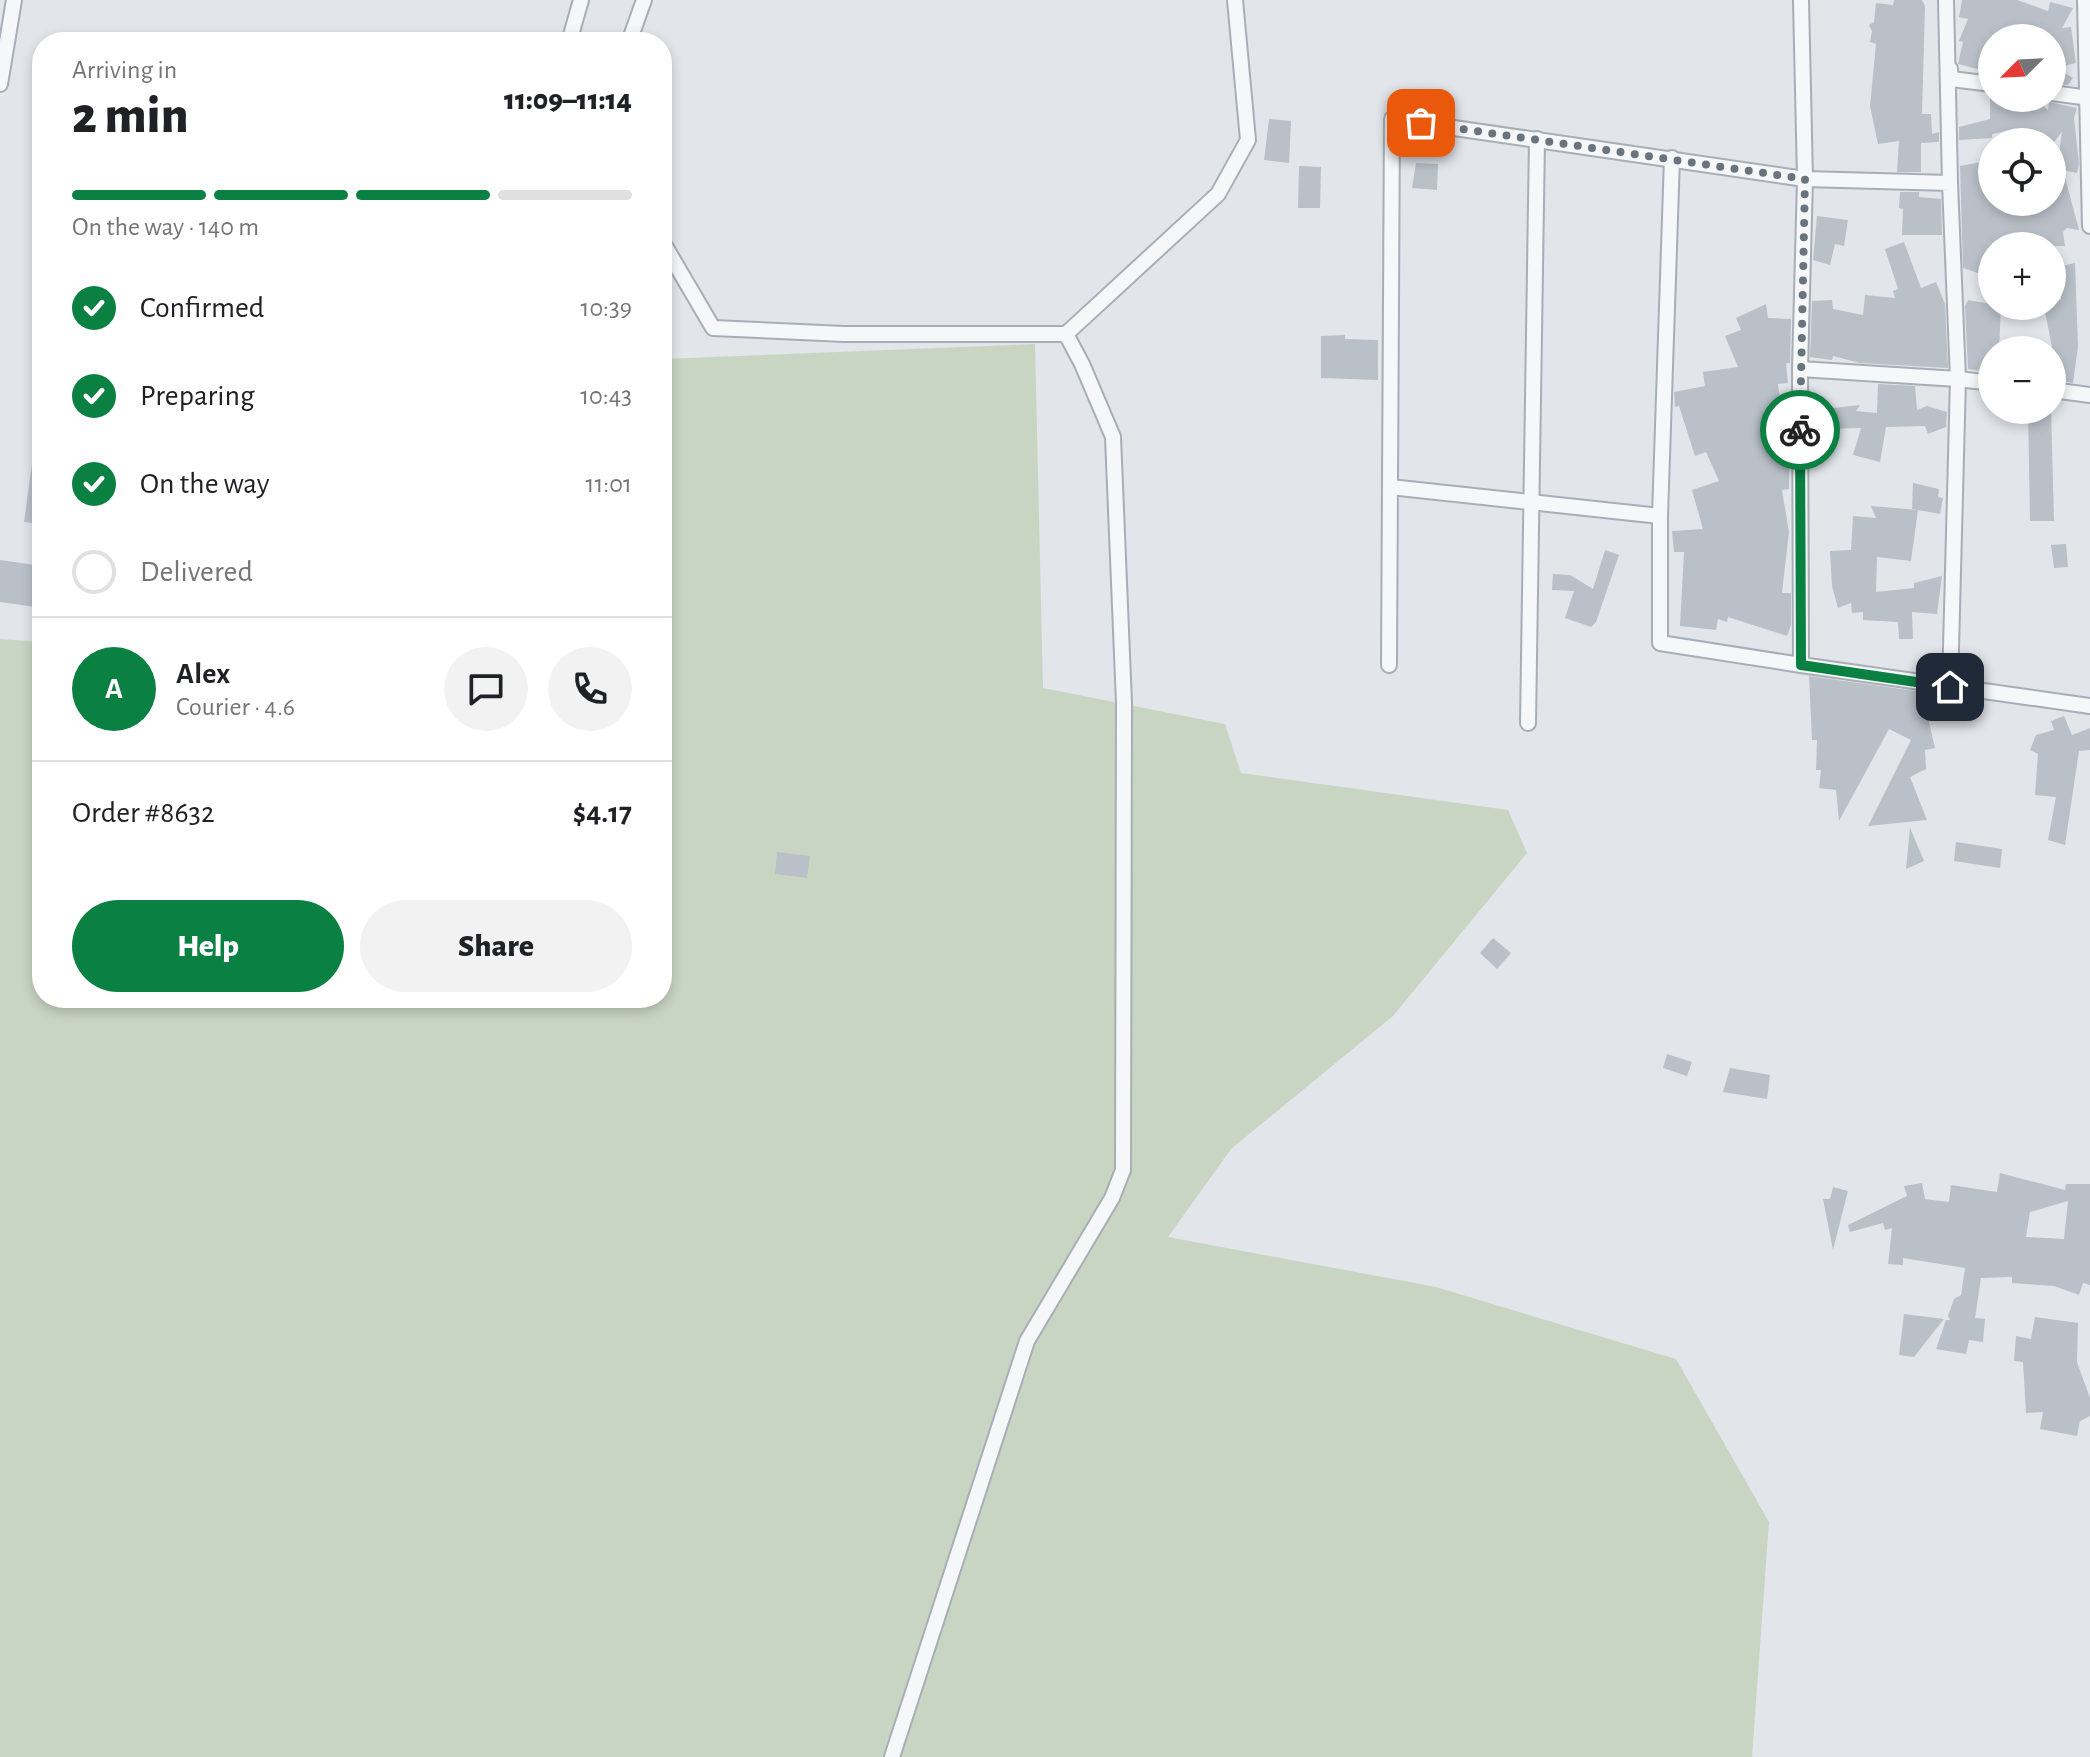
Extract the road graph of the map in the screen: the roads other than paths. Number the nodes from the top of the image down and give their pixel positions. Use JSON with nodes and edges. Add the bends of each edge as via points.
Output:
{"nodes":[{"id":1,"x":14,"y":0,"type":"edge"},
{"id":2,"x":581,"y":0,"type":"edge"},
{"id":3,"x":644,"y":0,"type":"edge"},
{"id":4,"x":1235,"y":0,"type":"edge"},
{"id":5,"x":1801,"y":0,"type":"edge"},
{"id":6,"x":1947,"y":0,"type":"edge"},
{"id":7,"x":2085,"y":0,"type":"edge"},
{"id":8,"x":572,"y":32,"type":"edge"},
{"id":9,"x":633,"y":32,"type":"edge"},
{"id":10,"x":1978,"y":82,"type":"edge"},
{"id":11,"x":0,"y":84,"type":"edge"},
{"id":12,"x":2066,"y":95,"type":"edge"},
{"id":13,"x":2088,"y":98,"type":"edge"},
{"id":14,"x":1537,"y":139,"type":"junction"},
{"id":15,"x":1672,"y":158,"type":"junction"},
{"id":16,"x":1805,"y":179,"type":"junction"},
{"id":17,"x":1950,"y":183,"type":"junction"},
{"id":18,"x":2090,"y":226,"type":"edge"},
{"id":19,"x":672,"y":258,"type":"edge"},
{"id":20,"x":1066,"y":334,"type":"junction"},
{"id":21,"x":1800,"y":369,"type":"junction"},
{"id":22,"x":1958,"y":379,"type":"junction"},
{"id":23,"x":1978,"y":381,"type":"edge"},
{"id":24,"x":2066,"y":392,"type":"edge"},
{"id":25,"x":2090,"y":395,"type":"edge"},
{"id":26,"x":1390,"y":487,"type":"junction"},
{"id":27,"x":1529,"y":500,"type":"junction"},
{"id":28,"x":1660,"y":516,"type":"junction"},
{"id":29,"x":1389,"y":665,"type":"dead end"},
{"id":30,"x":1801,"y":665,"type":"junction"},
{"id":31,"x":1950,"y":687,"type":"junction"},
{"id":32,"x":2090,"y":706,"type":"edge"},
{"id":33,"x":1528,"y":723,"type":"dead end"},
{"id":34,"x":892,"y":1757,"type":"edge"}],
"edges":[{"from":1,"to":11,"type":"street"},
{"from":2,"to":8,"type":"street"},
{"from":3,"to":9,"type":"street"},
{"from":4,"to":20,"type":"street","via":[[1248,140],[1218,194]]},
{"from":5,"to":16,"type":"street"},
{"from":6,"to":10,"type":"street","via":[[1951,79]]},
{"from":6,"to":17,"type":"street"},
{"from":7,"to":13,"type":"street"},
{"from":12,"to":13,"type":"street"},
{"from":13,"to":18,"type":"street"},
{"from":14,"to":15,"type":"street"},
{"from":14,"to":26,"type":"street","via":[[1392,119]]},
{"from":14,"to":27,"type":"street"},
{"from":15,"to":16,"type":"street"},
{"from":15,"to":28,"type":"street"},
{"from":16,"to":17,"type":"street"},
{"from":16,"to":21,"type":"street"},
{"from":17,"to":22,"type":"street"},
{"from":19,"to":20,"type":"street","via":[[713,328]]},
{"from":20,"to":34,"type":"street","via":[[1113,437],[1124,703],[1123,1170],[1112,1198],[1027,1341]]},
{"from":21,"to":22,"type":"street"},
{"from":21,"to":30,"type":"street"},
{"from":22,"to":23,"type":"street"},
{"from":22,"to":31,"type":"street"},
{"from":24,"to":25,"type":"street"},
{"from":26,"to":27,"type":"street"},
{"from":26,"to":29,"type":"street"},
{"from":27,"to":28,"type":"street"},
{"from":27,"to":33,"type":"street"},
{"from":28,"to":30,"type":"street","via":[[1660,643]]},
{"from":30,"to":31,"type":"street"},
{"from":31,"to":32,"type":"street"}]}
